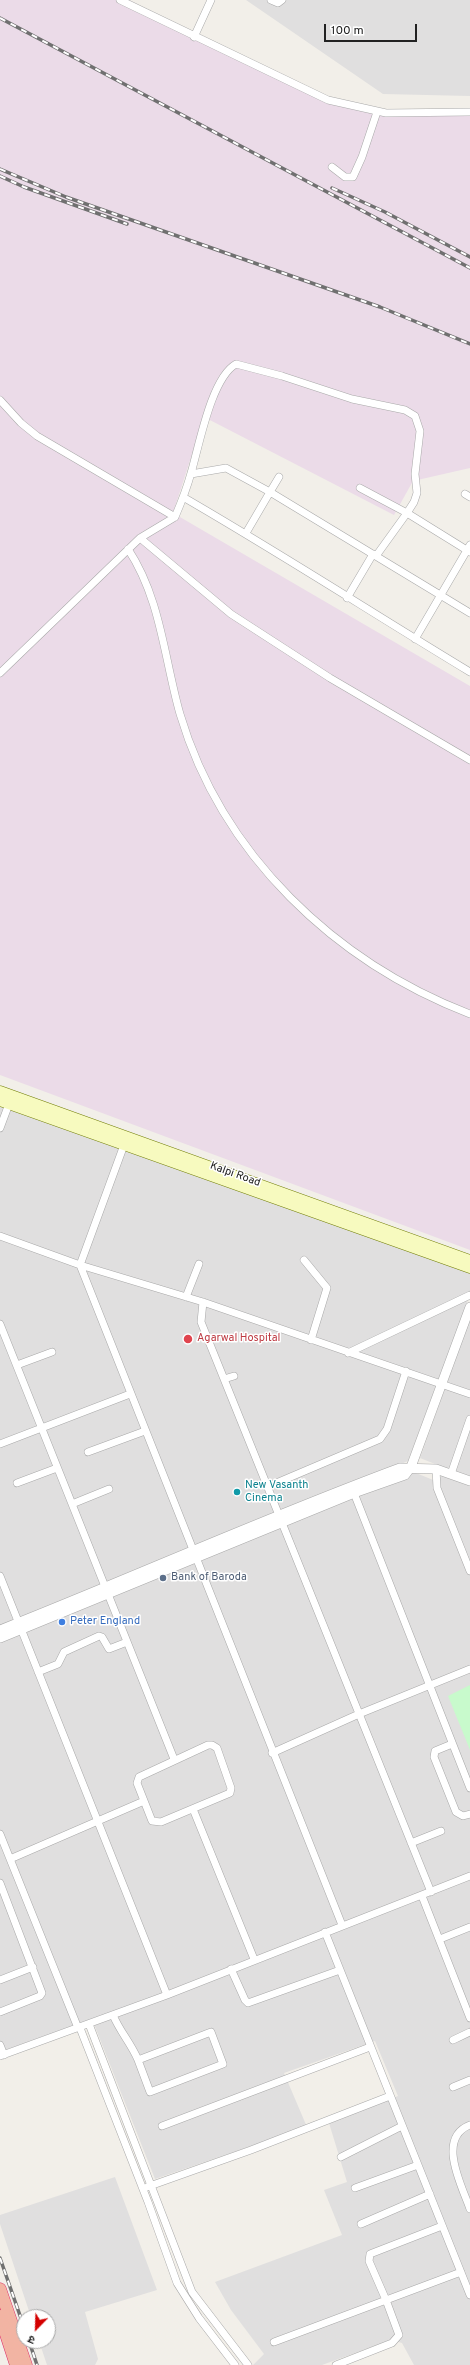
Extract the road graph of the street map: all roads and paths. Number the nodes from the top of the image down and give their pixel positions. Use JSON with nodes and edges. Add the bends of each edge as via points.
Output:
{"nodes":[{"id":1,"x":120,"y":0,"type":"edge"},
{"id":2,"x":211,"y":0,"type":"edge"},
{"id":3,"x":271,"y":0,"type":"edge"},
{"id":4,"x":282,"y":0,"type":"edge"},
{"id":5,"x":194,"y":37,"type":"junction"},
{"id":6,"x":377,"y":112,"type":"junction"},
{"id":7,"x":470,"y":112,"type":"edge"},
{"id":8,"x":332,"y":167,"type":"dead end"},
{"id":9,"x":0,"y":400,"type":"edge"},
{"id":10,"x":191,"y":474,"type":"junction"},
{"id":11,"x":279,"y":477,"type":"dead end"},
{"id":12,"x":360,"y":488,"type":"dead end"},
{"id":13,"x":270,"y":492,"type":"junction"},
{"id":14,"x":183,"y":497,"type":"junction"},
{"id":15,"x":407,"y":514,"type":"junction"},
{"id":16,"x":175,"y":517,"type":"junction"},
{"id":17,"x":246,"y":534,"type":"junction"},
{"id":18,"x":140,"y":538,"type":"junction"},
{"id":19,"x":128,"y":549,"type":"junction"},
{"id":20,"x":469,"y":549,"type":"edge"},
{"id":21,"x":375,"y":555,"type":"junction"},
{"id":22,"x":441,"y":596,"type":"junction"},
{"id":23,"x":347,"y":598,"type":"junction"},
{"id":24,"x":470,"y":613,"type":"edge"},
{"id":25,"x":415,"y":639,"type":"junction"},
{"id":26,"x":470,"y":672,"type":"edge"},
{"id":27,"x":0,"y":673,"type":"edge"},
{"id":28,"x":470,"y":760,"type":"edge"},
{"id":29,"x":470,"y":1014,"type":"edge"},
{"id":30,"x":0,"y":1091,"type":"edge"},
{"id":31,"x":5,"y":1103,"type":"edge"},
{"id":32,"x":0,"y":1128,"type":"edge"},
{"id":33,"x":124,"y":1145,"type":"junction"},
{"id":34,"x":0,"y":1236,"type":"edge"},
{"id":35,"x":304,"y":1260,"type":"dead end"},
{"id":36,"x":470,"y":1260,"type":"edge"},
{"id":37,"x":199,"y":1264,"type":"dead end"},
{"id":38,"x":80,"y":1265,"type":"junction"},
{"id":39,"x":470,"y":1268,"type":"edge"},
{"id":40,"x":470,"y":1294,"type":"edge"},
{"id":41,"x":186,"y":1297,"type":"junction"},
{"id":42,"x":203,"y":1302,"type":"junction"},
{"id":43,"x":470,"y":1307,"type":"edge"},
{"id":44,"x":0,"y":1324,"type":"edge"},
{"id":45,"x":311,"y":1340,"type":"junction"},
{"id":46,"x":52,"y":1352,"type":"dead end"},
{"id":47,"x":348,"y":1353,"type":"junction"},
{"id":48,"x":16,"y":1365,"type":"junction"},
{"id":49,"x":406,"y":1371,"type":"junction"},
{"id":50,"x":234,"y":1376,"type":"dead end"},
{"id":51,"x":224,"y":1379,"type":"junction"},
{"id":52,"x":443,"y":1383,"type":"junction"},
{"id":53,"x":130,"y":1394,"type":"junction"},
{"id":54,"x":470,"y":1394,"type":"edge"},
{"id":55,"x":470,"y":1419,"type":"edge"},
{"id":56,"x":42,"y":1429,"type":"junction"},
{"id":57,"x":145,"y":1432,"type":"junction"},
{"id":58,"x":467,"y":1436,"type":"edge"},
{"id":59,"x":0,"y":1444,"type":"edge"},
{"id":60,"x":88,"y":1452,"type":"dead end"},
{"id":61,"x":411,"y":1467,"type":"junction"},
{"id":62,"x":57,"y":1468,"type":"junction"},
{"id":63,"x":436,"y":1469,"type":"junction"},
{"id":64,"x":451,"y":1474,"type":"junction"},
{"id":65,"x":470,"y":1481,"type":"edge"},
{"id":66,"x":17,"y":1483,"type":"dead end"},
{"id":67,"x":267,"y":1487,"type":"junction"},
{"id":68,"x":109,"y":1489,"type":"dead end"},
{"id":69,"x":353,"y":1490,"type":"junction"},
{"id":70,"x":72,"y":1504,"type":"junction"},
{"id":71,"x":280,"y":1519,"type":"junction"},
{"id":72,"x":192,"y":1549,"type":"junction"},
{"id":73,"x":196,"y":1558,"type":"junction"},
{"id":74,"x":470,"y":1570,"type":"edge"},
{"id":75,"x":0,"y":1576,"type":"edge"},
{"id":76,"x":107,"y":1591,"type":"junction"},
{"id":77,"x":20,"y":1626,"type":"junction"},
{"id":78,"x":0,"y":1630,"type":"edge"},
{"id":79,"x":0,"y":1638,"type":"edge"},
{"id":80,"x":127,"y":1642,"type":"junction"},
{"id":81,"x":470,"y":1669,"type":"edge"},
{"id":82,"x":38,"y":1672,"type":"junction"},
{"id":83,"x":429,"y":1686,"type":"junction"},
{"id":84,"x":359,"y":1714,"type":"junction"},
{"id":85,"x":452,"y":1744,"type":"junction"},
{"id":86,"x":272,"y":1753,"type":"junction"},
{"id":87,"x":174,"y":1759,"type":"junction"},
{"id":88,"x":470,"y":1788,"type":"edge"},
{"id":89,"x":144,"y":1801,"type":"junction"},
{"id":90,"x":193,"y":1809,"type":"junction"},
{"id":91,"x":470,"y":1814,"type":"edge"},
{"id":92,"x":98,"y":1821,"type":"junction"},
{"id":93,"x":441,"y":1831,"type":"dead end"},
{"id":94,"x":0,"y":1834,"type":"edge"},
{"id":95,"x":411,"y":1843,"type":"junction"},
{"id":96,"x":10,"y":1859,"type":"junction"},
{"id":97,"x":470,"y":1876,"type":"edge"},
{"id":98,"x":0,"y":1883,"type":"edge"},
{"id":99,"x":431,"y":1892,"type":"junction"},
{"id":100,"x":422,"y":1896,"type":"junction"},
{"id":101,"x":342,"y":1926,"type":"junction"},
{"id":102,"x":470,"y":1928,"type":"edge"},
{"id":103,"x":325,"y":1932,"type":"junction"},
{"id":104,"x":440,"y":1939,"type":"junction"},
{"id":105,"x":254,"y":1960,"type":"junction"},
{"id":106,"x":33,"y":1967,"type":"junction"},
{"id":107,"x":231,"y":1969,"type":"junction"},
{"id":108,"x":340,"y":1970,"type":"junction"},
{"id":109,"x":0,"y":1980,"type":"edge"},
{"id":110,"x":167,"y":1995,"type":"junction"},
{"id":111,"x":0,"y":2012,"type":"edge"},
{"id":112,"x":113,"y":2015,"type":"junction"},
{"id":113,"x":470,"y":2018,"type":"edge"},
{"id":114,"x":89,"y":2024,"type":"junction"},
{"id":115,"x":79,"y":2028,"type":"junction"},
{"id":116,"x":470,"y":2032,"type":"edge"},
{"id":117,"x":453,"y":2040,"type":"dead end"},
{"id":118,"x":0,"y":2045,"type":"edge"},
{"id":119,"x":370,"y":2047,"type":"junction"},
{"id":120,"x":2,"y":2056,"type":"edge"},
{"id":121,"x":138,"y":2060,"type":"junction"},
{"id":122,"x":470,"y":2080,"type":"edge"},
{"id":123,"x":453,"y":2086,"type":"dead end"},
{"id":124,"x":390,"y":2096,"type":"junction"},
{"id":125,"x":470,"y":2125,"type":"edge"},
{"id":126,"x":162,"y":2126,"type":"dead end"},
{"id":127,"x":402,"y":2126,"type":"junction"},
{"id":128,"x":341,"y":2157,"type":"dead end"},
{"id":129,"x":418,"y":2165,"type":"junction"},
{"id":130,"x":151,"y":2186,"type":"junction"},
{"id":131,"x":143,"y":2188,"type":"junction"},
{"id":132,"x":355,"y":2188,"type":"dead end"},
{"id":133,"x":430,"y":2194,"type":"junction"},
{"id":134,"x":470,"y":2209,"type":"edge"},
{"id":135,"x":361,"y":2224,"type":"dead end"},
{"id":136,"x":442,"y":2226,"type":"junction"},
{"id":137,"x":461,"y":2272,"type":"junction"},
{"id":138,"x":0,"y":2289,"type":"edge"},
{"id":139,"x":470,"y":2295,"type":"edge"},
{"id":140,"x":386,"y":2300,"type":"junction"},
{"id":141,"x":0,"y":2316,"type":"edge"},
{"id":142,"x":274,"y":2342,"type":"dead end"},
{"id":143,"x":16,"y":2365,"type":"edge"},
{"id":144,"x":26,"y":2365,"type":"edge"},
{"id":145,"x":235,"y":2365,"type":"edge"},
{"id":146,"x":248,"y":2365,"type":"edge"},
{"id":147,"x":336,"y":2365,"type":"edge"}],
"edges":[{"from":1,"to":5,"type":"street"},
{"from":2,"to":5,"type":"street"},
{"from":3,"to":4,"type":"street","via":[[278,3]]},
{"from":5,"to":6,"type":"street","via":[[317,96]]},
{"from":6,"to":7,"type":"street"},
{"from":6,"to":8,"type":"street","via":[[353,176],[345,177]]},
{"from":9,"to":16,"type":"street","via":[[37,436]]},
{"from":10,"to":13,"type":"street","via":[[226,468]]},
{"from":10,"to":14,"type":"street"},
{"from":10,"to":15,"type":"street","via":[[204,424],[217,390],[232,366],[241,364],[352,399],[405,410],[415,416],[420,431],[415,474],[417,493]]},
{"from":11,"to":13,"type":"street"},
{"from":12,"to":15,"type":"street"},
{"from":13,"to":17,"type":"street"},
{"from":13,"to":21,"type":"street"},
{"from":14,"to":16,"type":"street"},
{"from":14,"to":17,"type":"street"},
{"from":15,"to":20,"type":"street"},
{"from":15,"to":21,"type":"street"},
{"from":16,"to":18,"type":"street"},
{"from":17,"to":23,"type":"street"},
{"from":18,"to":19,"type":"street"},
{"from":18,"to":28,"type":"street","via":[[231,614],[330,678]]},
{"from":19,"to":27,"type":"street"},
{"from":19,"to":29,"type":"street","via":[[146,581],[158,613],[180,713],[195,752],[213,791],[252,854],[304,913],[353,953],[409,987]]},
{"from":20,"to":22,"type":"street"},
{"from":21,"to":22,"type":"street"},
{"from":21,"to":23,"type":"street"},
{"from":22,"to":24,"type":"street"},
{"from":22,"to":25,"type":"street"},
{"from":23,"to":25,"type":"street"},
{"from":25,"to":26,"type":"street"},
{"from":30,"to":36,"type":"main road","name":"Kalpi Road"},
{"from":31,"to":32,"type":"street"},
{"from":31,"to":33,"type":"main road","name":"Kalpi Road"},
{"from":33,"to":38,"type":"street"},
{"from":33,"to":39,"type":"main road","name":"Kalpi Road"},
{"from":34,"to":38,"type":"street"},
{"from":35,"to":45,"type":"street","via":[[327,1288]]},
{"from":37,"to":41,"type":"street"},
{"from":38,"to":41,"type":"street"},
{"from":38,"to":53,"type":"street"},
{"from":40,"to":47,"type":"street"},
{"from":41,"to":42,"type":"street"},
{"from":42,"to":45,"type":"street"},
{"from":42,"to":51,"type":"street","via":[[201,1322]]},
{"from":43,"to":52,"type":"street"},
{"from":44,"to":48,"type":"street"},
{"from":45,"to":47,"type":"street"},
{"from":46,"to":48,"type":"street"},
{"from":47,"to":49,"type":"street"},
{"from":48,"to":56,"type":"street"},
{"from":49,"to":52,"type":"street"},
{"from":49,"to":67,"type":"street","via":[[387,1429],[380,1439]]},
{"from":50,"to":51,"type":"street"},
{"from":51,"to":67,"type":"street"},
{"from":52,"to":54,"type":"street"},
{"from":52,"to":61,"type":"street"},
{"from":53,"to":56,"type":"street"},
{"from":53,"to":57,"type":"street"},
{"from":55,"to":58,"type":"street"},
{"from":56,"to":59,"type":"street"},
{"from":56,"to":62,"type":"street"},
{"from":57,"to":60,"type":"street"},
{"from":57,"to":72,"type":"street"},
{"from":58,"to":64,"type":"street"},
{"from":61,"to":63,"type":"street"},
{"from":61,"to":69,"type":"street","via":[[405,1475]]},
{"from":62,"to":66,"type":"street"},
{"from":62,"to":70,"type":"street"},
{"from":63,"to":64,"type":"street"},
{"from":63,"to":74,"type":"street","via":[[437,1488]]},
{"from":64,"to":65,"type":"street"},
{"from":67,"to":71,"type":"street"},
{"from":68,"to":70,"type":"street"},
{"from":69,"to":71,"type":"street"},
{"from":69,"to":83,"type":"street"},
{"from":70,"to":76,"type":"street"},
{"from":71,"to":72,"type":"street"},
{"from":71,"to":73,"type":"street"},
{"from":71,"to":84,"type":"street"},
{"from":72,"to":73,"type":"street"},
{"from":72,"to":76,"type":"street"},
{"from":73,"to":76,"type":"street"},
{"from":73,"to":86,"type":"street"},
{"from":75,"to":77,"type":"street"},
{"from":76,"to":77,"type":"street"},
{"from":76,"to":80,"type":"street"},
{"from":77,"to":78,"type":"street"},
{"from":77,"to":79,"type":"street"},
{"from":77,"to":82,"type":"street"},
{"from":80,"to":82,"type":"street","via":[[108,1649],[99,1636],[64,1652],[58,1664]]},
{"from":80,"to":87,"type":"street"},
{"from":81,"to":83,"type":"street"},
{"from":82,"to":92,"type":"street"},
{"from":83,"to":84,"type":"street"},
{"from":83,"to":85,"type":"street"},
{"from":84,"to":86,"type":"street"},
{"from":84,"to":95,"type":"street"},
{"from":85,"to":88,"type":"street"},
{"from":85,"to":91,"type":"street","via":[[436,1751],[434,1757],[456,1812],[463,1816]]},
{"from":86,"to":101,"type":"street"},
{"from":87,"to":89,"type":"street","via":[[138,1779],[137,1783]]},
{"from":87,"to":90,"type":"street","via":[[208,1745],[217,1748],[231,1792]]},
{"from":89,"to":90,"type":"street","via":[[151,1820],[155,1822]]},
{"from":89,"to":92,"type":"street"},
{"from":90,"to":105,"type":"street"},
{"from":92,"to":96,"type":"street"},
{"from":92,"to":110,"type":"street"},
{"from":93,"to":95,"type":"street"},
{"from":94,"to":96,"type":"street"},
{"from":95,"to":99,"type":"street"},
{"from":96,"to":115,"type":"street"},
{"from":97,"to":99,"type":"street"},
{"from":98,"to":106,"type":"street"},
{"from":99,"to":100,"type":"street"},
{"from":100,"to":101,"type":"street"},
{"from":100,"to":104,"type":"street"},
{"from":101,"to":103,"type":"street"},
{"from":102,"to":104,"type":"street"},
{"from":103,"to":105,"type":"street"},
{"from":103,"to":108,"type":"street"},
{"from":104,"to":113,"type":"street"},
{"from":105,"to":107,"type":"street"},
{"from":106,"to":109,"type":"street"},
{"from":106,"to":111,"type":"street","via":[[42,1990],[41,1996]]},
{"from":107,"to":108,"type":"street","via":[[248,2003]]},
{"from":107,"to":110,"type":"street"},
{"from":108,"to":119,"type":"street"},
{"from":110,"to":112,"type":"street"},
{"from":112,"to":114,"type":"street"},
{"from":112,"to":121,"type":"street","via":[[119,2030],[133,2047]]},
{"from":114,"to":115,"type":"street"},
{"from":114,"to":130,"type":"street"},
{"from":115,"to":120,"type":"street"},
{"from":115,"to":131,"type":"street"},
{"from":116,"to":117,"type":"street"},
{"from":118,"to":120,"type":"street"},
{"from":119,"to":124,"type":"street"},
{"from":119,"to":126,"type":"street"},
{"from":121,"to":121,"type":"street","via":[[211,2032],[223,2064],[150,2092]]},
{"from":122,"to":123,"type":"street"},
{"from":124,"to":127,"type":"street"},
{"from":124,"to":130,"type":"street"},
{"from":125,"to":134,"type":"street","via":[[455,2138],[452,2147]]},
{"from":127,"to":128,"type":"street"},
{"from":127,"to":129,"type":"street"},
{"from":129,"to":132,"type":"street"},
{"from":129,"to":133,"type":"street"},
{"from":130,"to":131,"type":"street"},
{"from":130,"to":146,"type":"street","via":[[192,2292]]},
{"from":131,"to":145,"type":"street","via":[[180,2289]]},
{"from":133,"to":135,"type":"street"},
{"from":133,"to":136,"type":"street"},
{"from":136,"to":137,"type":"street"},
{"from":136,"to":140,"type":"street","via":[[370,2254],[369,2261]]},
{"from":137,"to":139,"type":"street"},
{"from":137,"to":140,"type":"street"},
{"from":138,"to":144,"type":"highway"},
{"from":140,"to":142,"type":"street"},
{"from":140,"to":147,"type":"street","via":[[398,2329],[396,2341]]},
{"from":141,"to":143,"type":"highway"}]}
